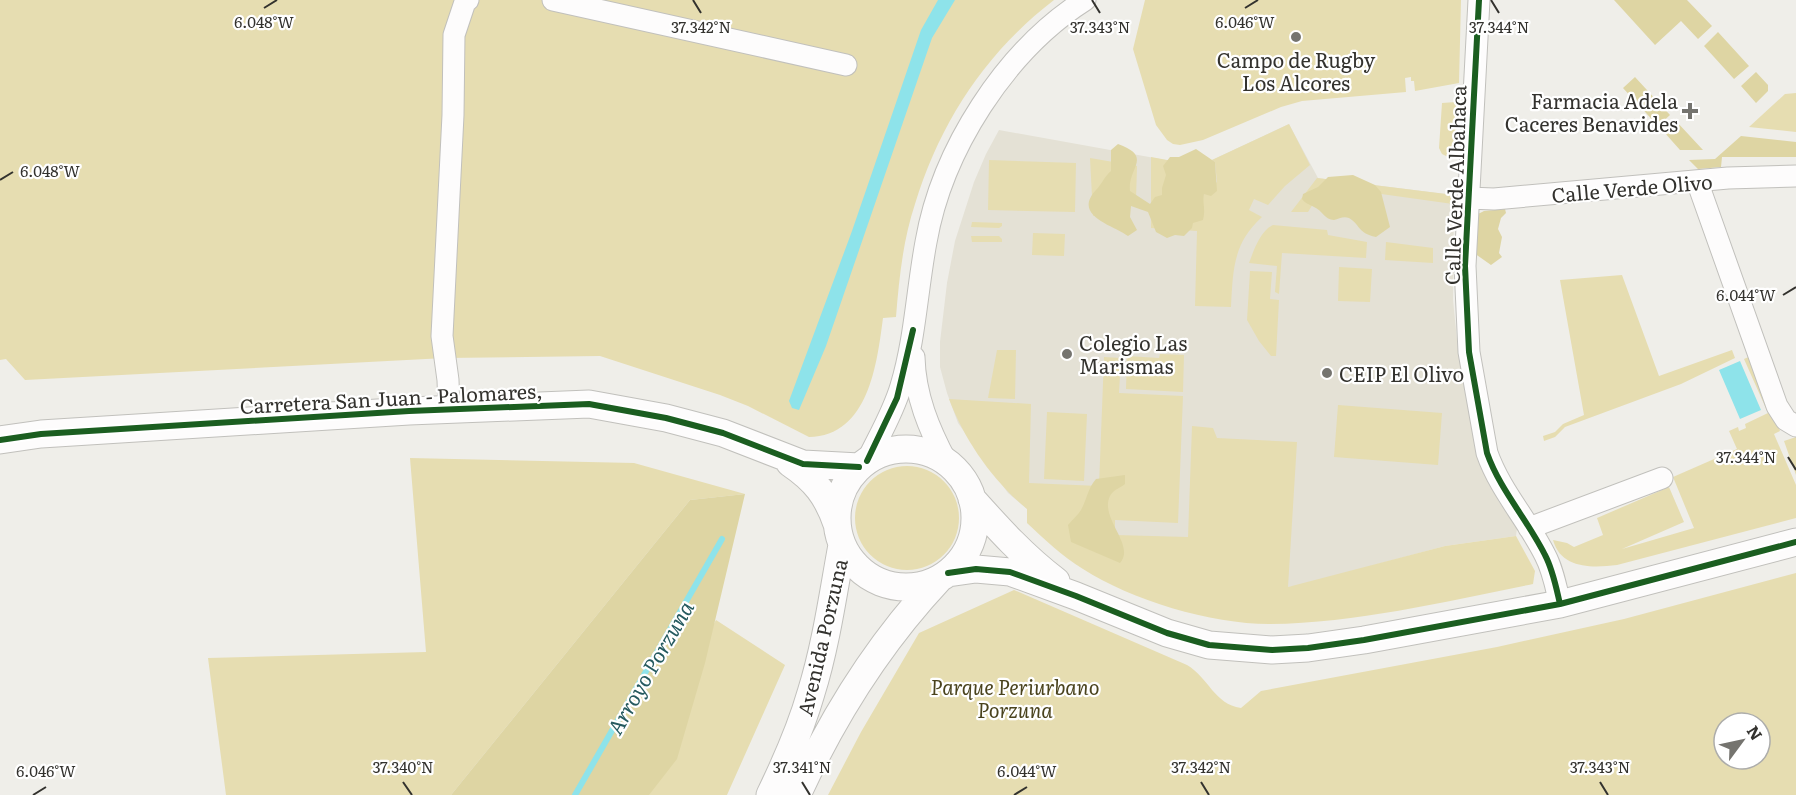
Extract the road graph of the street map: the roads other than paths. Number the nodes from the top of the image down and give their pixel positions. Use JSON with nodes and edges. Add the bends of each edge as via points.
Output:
{"nodes":[{"id":1,"x":468,"y":0,"type":"edge"},
{"id":2,"x":553,"y":0,"type":"edge"},
{"id":3,"x":1085,"y":0,"type":"edge"},
{"id":4,"x":1479,"y":0,"type":"edge"},
{"id":5,"x":846,"y":64,"type":"dead end"},
{"id":6,"x":1796,"y":176,"type":"edge"},
{"id":7,"x":1690,"y":181,"type":"junction"},
{"id":8,"x":1468,"y":198,"type":"junction"},
{"id":9,"x":913,"y":330,"type":"junction"},
{"id":10,"x":1742,"y":343,"type":"dead end"},
{"id":11,"x":448,"y":409,"type":"junction"},
{"id":12,"x":1796,"y":426,"type":"edge"},
{"id":13,"x":0,"y":440,"type":"edge"},
{"id":14,"x":777,"y":453,"type":"junction"},
{"id":15,"x":947,"y":463,"type":"junction"},
{"id":16,"x":863,"y":464,"type":"junction"},
{"id":17,"x":1662,"y":478,"type":"dead end"},
{"id":18,"x":972,"y":499,"type":"junction"},
{"id":19,"x":1529,"y":528,"type":"junction"},
{"id":20,"x":839,"y":534,"type":"junction"},
{"id":21,"x":1796,"y":542,"type":"edge"},
{"id":22,"x":943,"y":576,"type":"junction"},
{"id":23,"x":1076,"y":596,"type":"junction"},
{"id":24,"x":1560,"y":604,"type":"junction"},
{"id":25,"x":771,"y":795,"type":"edge"},
{"id":26,"x":797,"y":795,"type":"edge"}],
"edges":[{"from":1,"to":11,"type":"street","via":[[454,35],[442,336]]},
{"from":2,"to":5,"type":"street"},
{"from":3,"to":9,"type":"street","via":[[1025,50],[971,122],[935,205]]},
{"from":4,"to":8,"type":"street","name":"Calle Verde Albahaca"},
{"from":6,"to":7,"type":"street","name":"Calle Verde Olivo"},
{"from":7,"to":8,"type":"street","name":"Calle Verde Olivo"},
{"from":7,"to":10,"type":"street"},
{"from":7,"to":12,"type":"street","via":[[1777,406],[1786,420]]},
{"from":8,"to":19,"type":"street","name":"Calle Verde Albahaca","via":[[1465,266],[1469,352],[1487,453],[1502,487]]},
{"from":9,"to":15,"type":"street","via":[[919,397]]},
{"from":9,"to":16,"type":"street","via":[[897,398]]},
{"from":11,"to":13,"type":"street","name":"Carretera San Juan - Palomares,","via":[[41,434]]},
{"from":11,"to":14,"type":"street","name":"Carretera San Juan - Palomares,","via":[[589,404],[666,418]]},
{"from":14,"to":16,"type":"street","via":[[803,464]]},
{"from":14,"to":20,"type":"street","via":[[817,486],[830,503]]},
{"from":15,"to":16,"type":"street","via":[[928,453],[907,449],[886,452]]},
{"from":15,"to":18,"type":"street","via":[[962,479]]},
{"from":16,"to":20,"type":"street","via":[[846,484],[838,503]]},
{"from":17,"to":19,"type":"street"},
{"from":18,"to":22,"type":"street","via":[[975,519],[971,540],[962,558]]},
{"from":18,"to":23,"type":"street","via":[[1035,565]]},
{"from":19,"to":24,"type":"street","name":"Calle Verde Albahaca","via":[[1550,566]]},
{"from":20,"to":22,"type":"street","via":[[850,559],[875,580],[907,587]]},
{"from":20,"to":25,"type":"street","name":"Avenida Porzuna","via":[[832,603],[812,692]]},
{"from":21,"to":24,"type":"street"},
{"from":22,"to":23,"type":"street","via":[[975,569],[1010,572]]},
{"from":22,"to":26,"type":"street","name":"Avenida Porzuna","via":[[902,621],[859,681],[828,731]]},
{"from":23,"to":24,"type":"street","via":[[1188,639],[1227,648],[1272,650],[1364,640]]}]}
